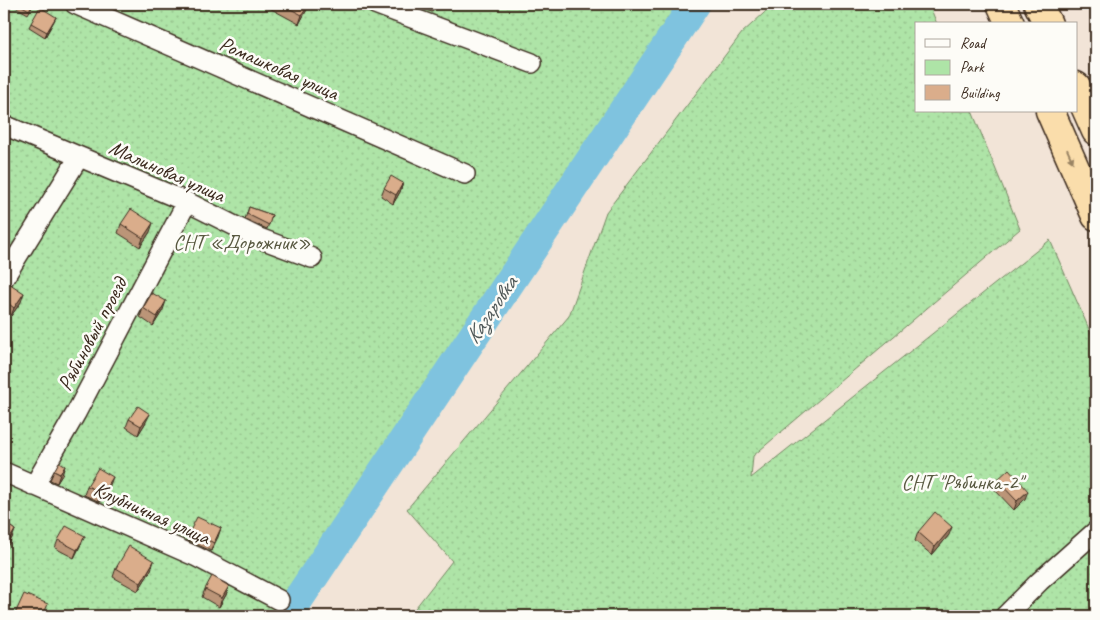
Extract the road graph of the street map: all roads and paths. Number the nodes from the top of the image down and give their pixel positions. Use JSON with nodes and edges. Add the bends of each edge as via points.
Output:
{"nodes":[{"id":1,"x":75,"y":4,"type":"edge"},
{"id":2,"x":375,"y":4,"type":"edge"},
{"id":3,"x":1001,"y":4,"type":"edge"},
{"id":4,"x":1038,"y":4,"type":"edge"},
{"id":5,"x":1009,"y":22,"type":"edge"},
{"id":6,"x":1047,"y":22,"type":"edge"},
{"id":7,"x":532,"y":63,"type":"dead end"},
{"id":8,"x":1078,"y":90,"type":"edge"},
{"id":9,"x":1050,"y":112,"type":"edge"},
{"id":10,"x":4,"y":125,"type":"edge"},
{"id":11,"x":1096,"y":131,"type":"edge"},
{"id":12,"x":79,"y":157,"type":"junction"},
{"id":13,"x":465,"y":174,"type":"dead end"},
{"id":14,"x":186,"y":202,"type":"junction"},
{"id":15,"x":1096,"y":216,"type":"edge"},
{"id":16,"x":312,"y":258,"type":"dead end"},
{"id":17,"x":4,"y":278,"type":"edge"},
{"id":18,"x":4,"y":472,"type":"edge"},
{"id":19,"x":34,"y":486,"type":"junction"},
{"id":20,"x":1096,"y":532,"type":"edge"},
{"id":21,"x":280,"y":600,"type":"dead end"},
{"id":22,"x":1005,"y":616,"type":"edge"}],
"edges":[{"from":1,"to":13,"type":"street","name":"Ромашковая улица"},
{"from":2,"to":7,"type":"street"},
{"from":3,"to":5,"type":"highway"},
{"from":4,"to":6,"type":"highway"},
{"from":8,"to":11,"type":"highway"},
{"from":9,"to":15,"type":"highway","one_way":true},
{"from":10,"to":12,"type":"street","name":"Малиновая улица"},
{"from":12,"to":14,"type":"street","name":"Малиновая улица"},
{"from":12,"to":17,"type":"street"},
{"from":14,"to":16,"type":"street","name":"Малиновая улица","via":[[259,238]]},
{"from":14,"to":19,"type":"street","name":"Рябиновый проезд","via":[[76,413]]},
{"from":18,"to":19,"type":"street","name":"Клубничная улица"},
{"from":19,"to":21,"type":"street","name":"Клубничная улица","via":[[197,557]]},
{"from":20,"to":22,"type":"street"}]}
